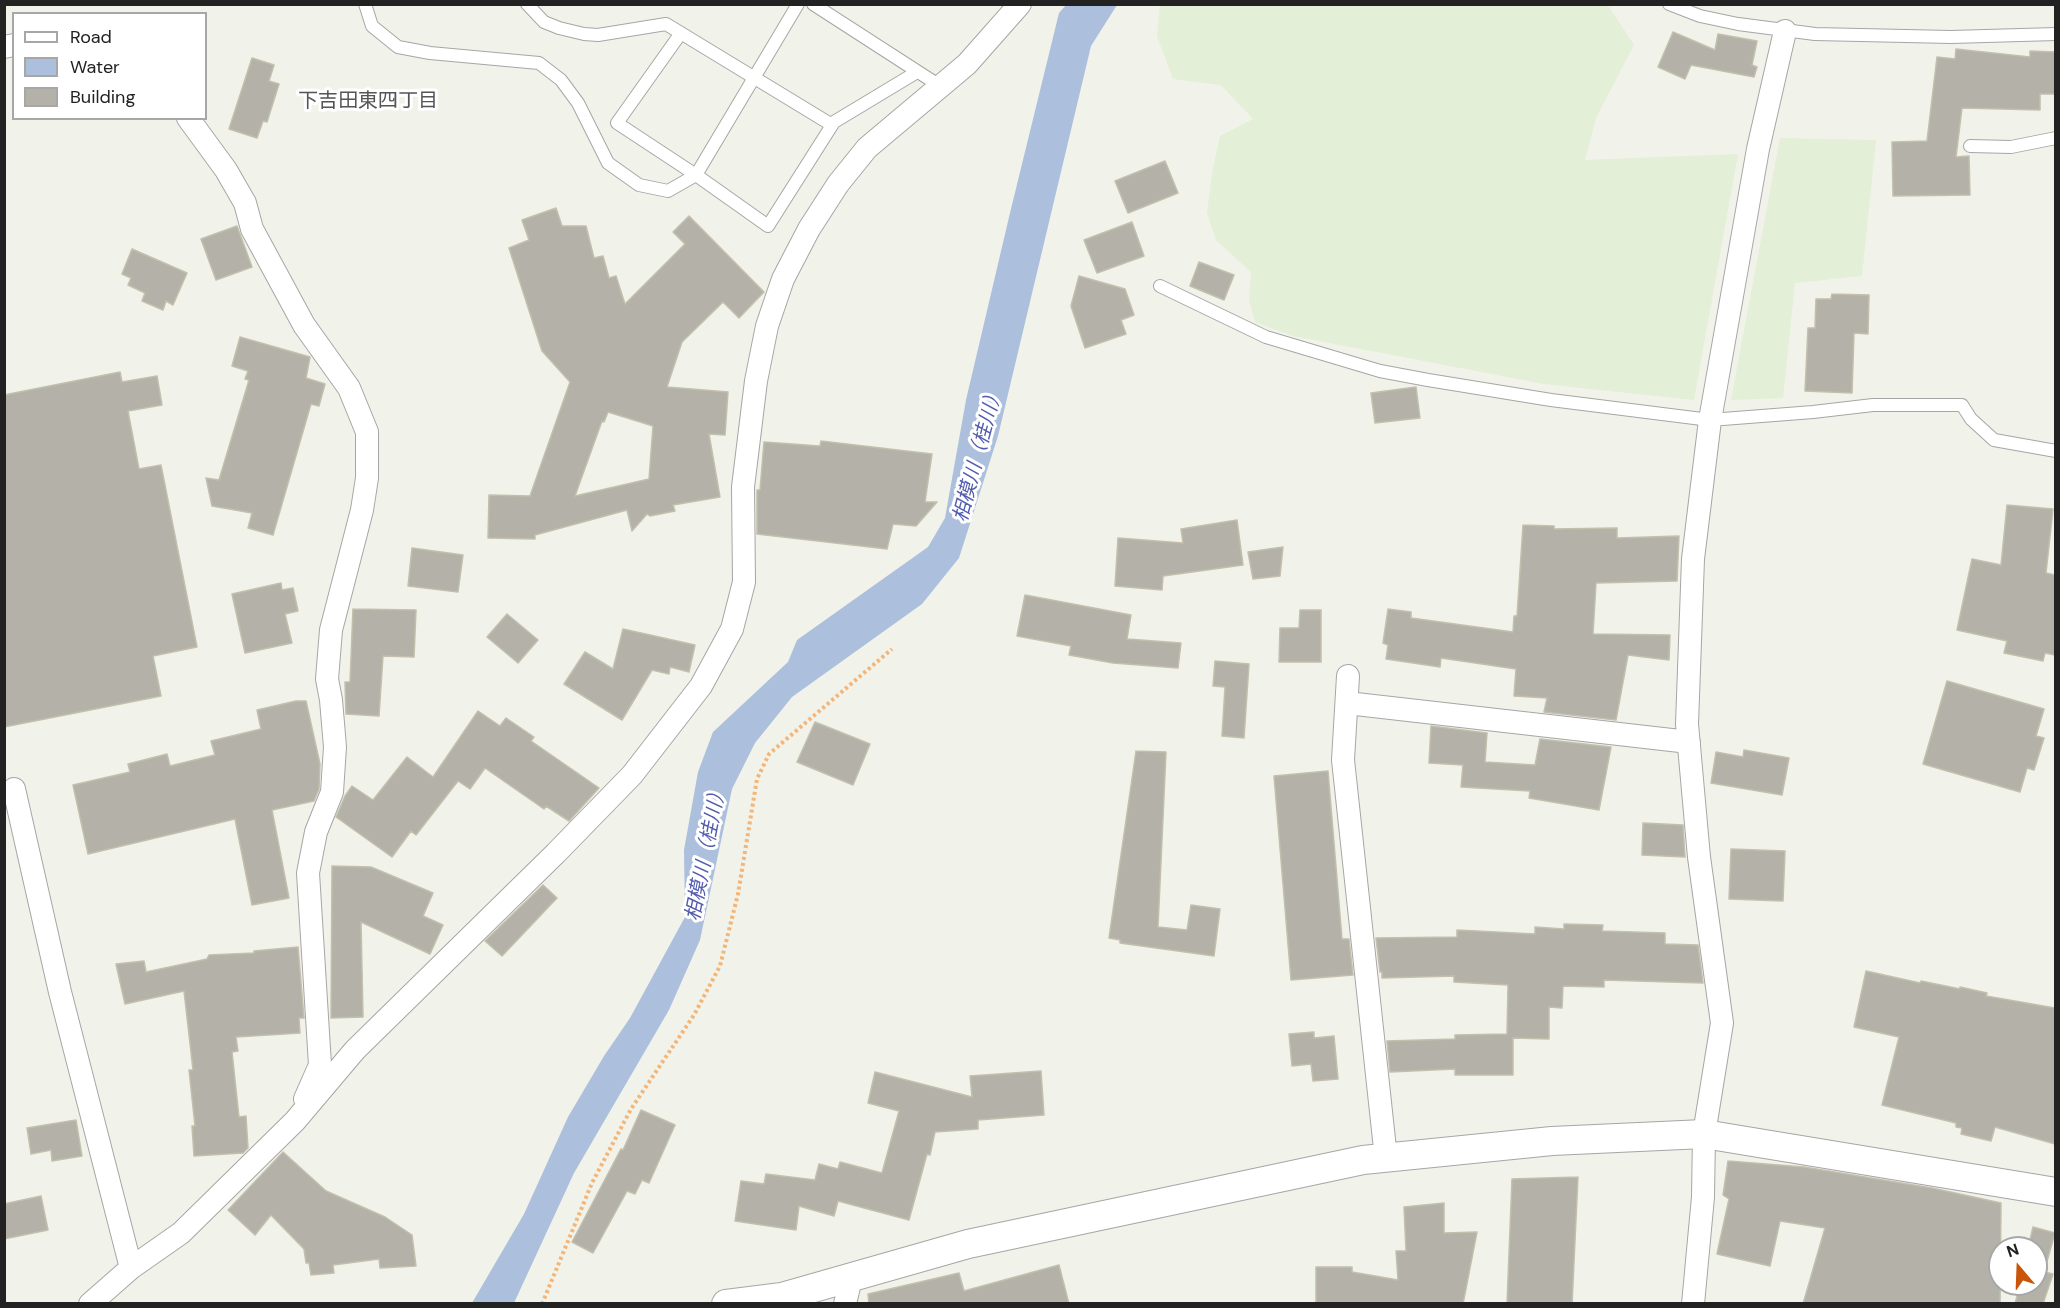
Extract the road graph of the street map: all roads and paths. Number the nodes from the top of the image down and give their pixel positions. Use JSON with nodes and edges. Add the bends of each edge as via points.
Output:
{"nodes":[{"id":1,"x":365,"y":4,"type":"edge"},
{"id":2,"x":527,"y":4,"type":"edge"},
{"id":3,"x":798,"y":4,"type":"edge"},
{"id":4,"x":813,"y":4,"type":"edge"},
{"id":5,"x":1020,"y":4,"type":"edge"},
{"id":6,"x":1669,"y":4,"type":"edge"},
{"id":7,"x":1785,"y":32,"type":"junction"},
{"id":8,"x":681,"y":33,"type":"junction"},
{"id":9,"x":2055,"y":33,"type":"edge"},
{"id":10,"x":917,"y":72,"type":"junction"},
{"id":11,"x":754,"y":79,"type":"junction"},
{"id":12,"x":940,"y":86,"type":"junction"},
{"id":13,"x":189,"y":120,"type":"edge"},
{"id":14,"x":832,"y":125,"type":"junction"},
{"id":15,"x":2055,"y":138,"type":"edge"},
{"id":16,"x":1970,"y":146,"type":"dead end"},
{"id":17,"x":696,"y":175,"type":"junction"},
{"id":18,"x":1160,"y":286,"type":"dead end"},
{"id":19,"x":1710,"y":420,"type":"junction"},
{"id":20,"x":2055,"y":451,"type":"edge"},
{"id":21,"x":892,"y":649,"type":"dead end"},
{"id":22,"x":1348,"y":676,"type":"dead end"},
{"id":23,"x":1347,"y":703,"type":"junction"},
{"id":24,"x":1689,"y":742,"type":"junction"},
{"id":25,"x":14,"y":789,"type":"dead end"},
{"id":26,"x":295,"y":1121,"type":"junction"},
{"id":27,"x":1704,"y":1134,"type":"junction"},
{"id":28,"x":1386,"y":1158,"type":"junction"},
{"id":29,"x":2055,"y":1192,"type":"edge"},
{"id":30,"x":131,"y":1268,"type":"junction"},
{"id":31,"x":848,"y":1291,"type":"edge"},
{"id":32,"x":90,"y":1304,"type":"edge"},
{"id":33,"x":542,"y":1304,"type":"edge"},
{"id":34,"x":726,"y":1304,"type":"edge"},
{"id":35,"x":1693,"y":1304,"type":"edge"}],
"edges":[{"from":1,"to":17,"type":"lane","via":[[372,26],[398,47],[539,63],[561,80],[578,103],[608,163],[639,185],[668,191]]},
{"from":2,"to":8,"type":"lane","via":[[544,22],[571,32],[598,34],[666,24]]},
{"from":3,"to":11,"type":"lane"},
{"from":4,"to":10,"type":"lane"},
{"from":5,"to":12,"type":"street","via":[[967,64]]},
{"from":6,"to":7,"type":"lane","via":[[1700,16]]},
{"from":7,"to":9,"type":"lane","via":[[1951,37]]},
{"from":7,"to":19,"type":"street","via":[[1758,149]]},
{"from":8,"to":11,"type":"lane"},
{"from":8,"to":17,"type":"lane","via":[[617,123]]},
{"from":10,"to":12,"type":"lane"},
{"from":10,"to":14,"type":"lane"},
{"from":11,"to":14,"type":"lane"},
{"from":11,"to":17,"type":"lane"},
{"from":12,"to":26,"type":"street","via":[[867,148],[838,184],[783,279],[767,326],[756,381],[743,487],[744,582],[732,629],[701,686],[632,775],[355,1050]]},
{"from":13,"to":26,"type":"street","via":[[231,178],[252,229],[304,325],[349,388],[367,432],[364,499],[330,640],[327,679],[335,747],[332,792],[316,832],[308,873],[320,1065]]},
{"from":14,"to":17,"type":"lane","via":[[768,226]]},
{"from":15,"to":16,"type":"lane","via":[[2011,147]]},
{"from":18,"to":19,"type":"lane","via":[[1266,337],[1380,371],[1551,400]]},
{"from":19,"to":20,"type":"lane","via":[[1873,405],[1962,405],[1994,440]]},
{"from":19,"to":24,"type":"street","via":[[1693,559]]},
{"from":21,"to":33,"type":"path","via":[[769,754],[757,779],[738,894],[720,966],[694,1016],[632,1109],[592,1183]]},
{"from":22,"to":23,"type":"street"},
{"from":23,"to":24,"type":"street"},
{"from":23,"to":28,"type":"street","via":[[1343,760]]},
{"from":24,"to":27,"type":"street","via":[[1699,857],[1722,1023]]},
{"from":25,"to":30,"type":"street","via":[[60,992]]},
{"from":26,"to":30,"type":"street","via":[[181,1233]]},
{"from":27,"to":28,"type":"street","via":[[1552,1141]]},
{"from":27,"to":29,"type":"street"},
{"from":27,"to":35,"type":"street","via":[[1703,1197]]},
{"from":28,"to":31,"type":"street","via":[[968,1244]]},
{"from":30,"to":32,"type":"street"},
{"from":31,"to":34,"type":"street"}]}
